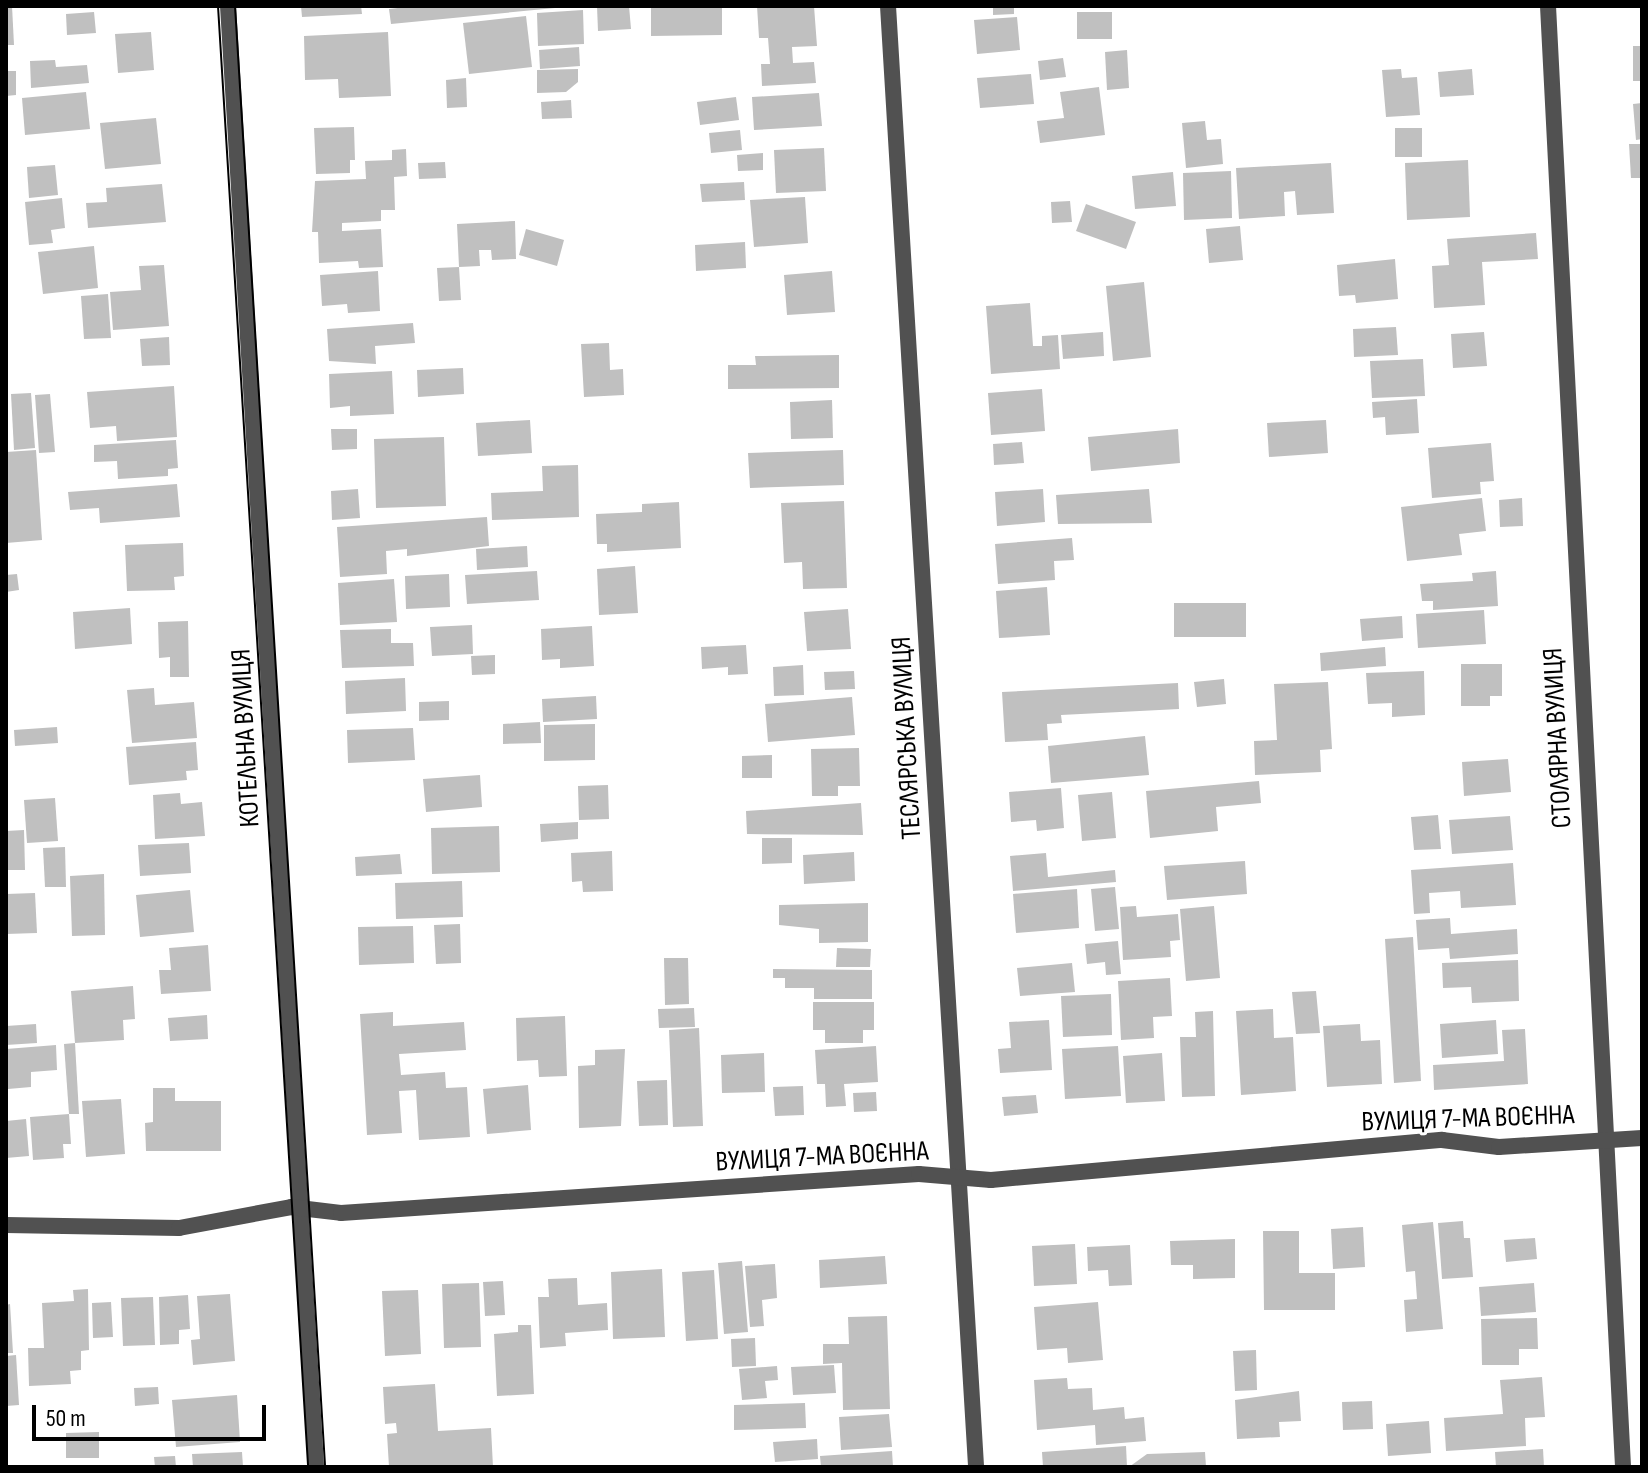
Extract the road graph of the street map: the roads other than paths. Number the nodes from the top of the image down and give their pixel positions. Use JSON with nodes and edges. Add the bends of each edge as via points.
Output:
{"nodes":[{"id":1,"x":228,"y":6,"type":"edge"},
{"id":2,"x":888,"y":6,"type":"edge"},
{"id":3,"x":1548,"y":6,"type":"edge"},
{"id":4,"x":1642,"y":1138,"type":"edge"},
{"id":5,"x":1603,"y":1140,"type":"junction"},
{"id":6,"x":959,"y":1180,"type":"junction"},
{"id":7,"x":299,"y":1208,"type":"junction"},
{"id":8,"x":6,"y":1225,"type":"edge"},
{"id":9,"x":316,"y":1467,"type":"edge"},
{"id":10,"x":976,"y":1467,"type":"edge"},
{"id":11,"x":1623,"y":1467,"type":"edge"}],
"edges":[{"from":1,"to":7,"type":"street","name":"КОТЕЛЬНА ВУЛИЦЯ"},
{"from":2,"to":6,"type":"street","name":"ТЕСЛЯРСЬКА ВУЛИЦЯ"},
{"from":3,"to":5,"type":"street","name":"СТОЛЯРНА ВУЛИЦЯ"},
{"from":4,"to":5,"type":"street","name":"ВУЛИЦЯ 7-МА ВОЄННА"},
{"from":5,"to":6,"type":"street","name":"ВУЛИЦЯ 7-МА ВОЄННА","via":[[1499,1147],[1442,1140]]},
{"from":5,"to":11,"type":"street","name":"СТОЛЯРНА ВУЛИЦЯ"},
{"from":6,"to":7,"type":"street","name":"ВУЛИЦЯ 7-МА ВОЄННА","via":[[919,1174],[341,1213]]},
{"from":6,"to":10,"type":"street","name":"ТЕСЛЯРСЬКА ВУЛИЦЯ"},
{"from":7,"to":8,"type":"street","name":"ВУЛИЦЯ 7-МА ВОЄННА","via":[[179,1228]]},
{"from":7,"to":9,"type":"street","name":"КОТЕЛЬНА ВУЛИЦЯ"}]}
